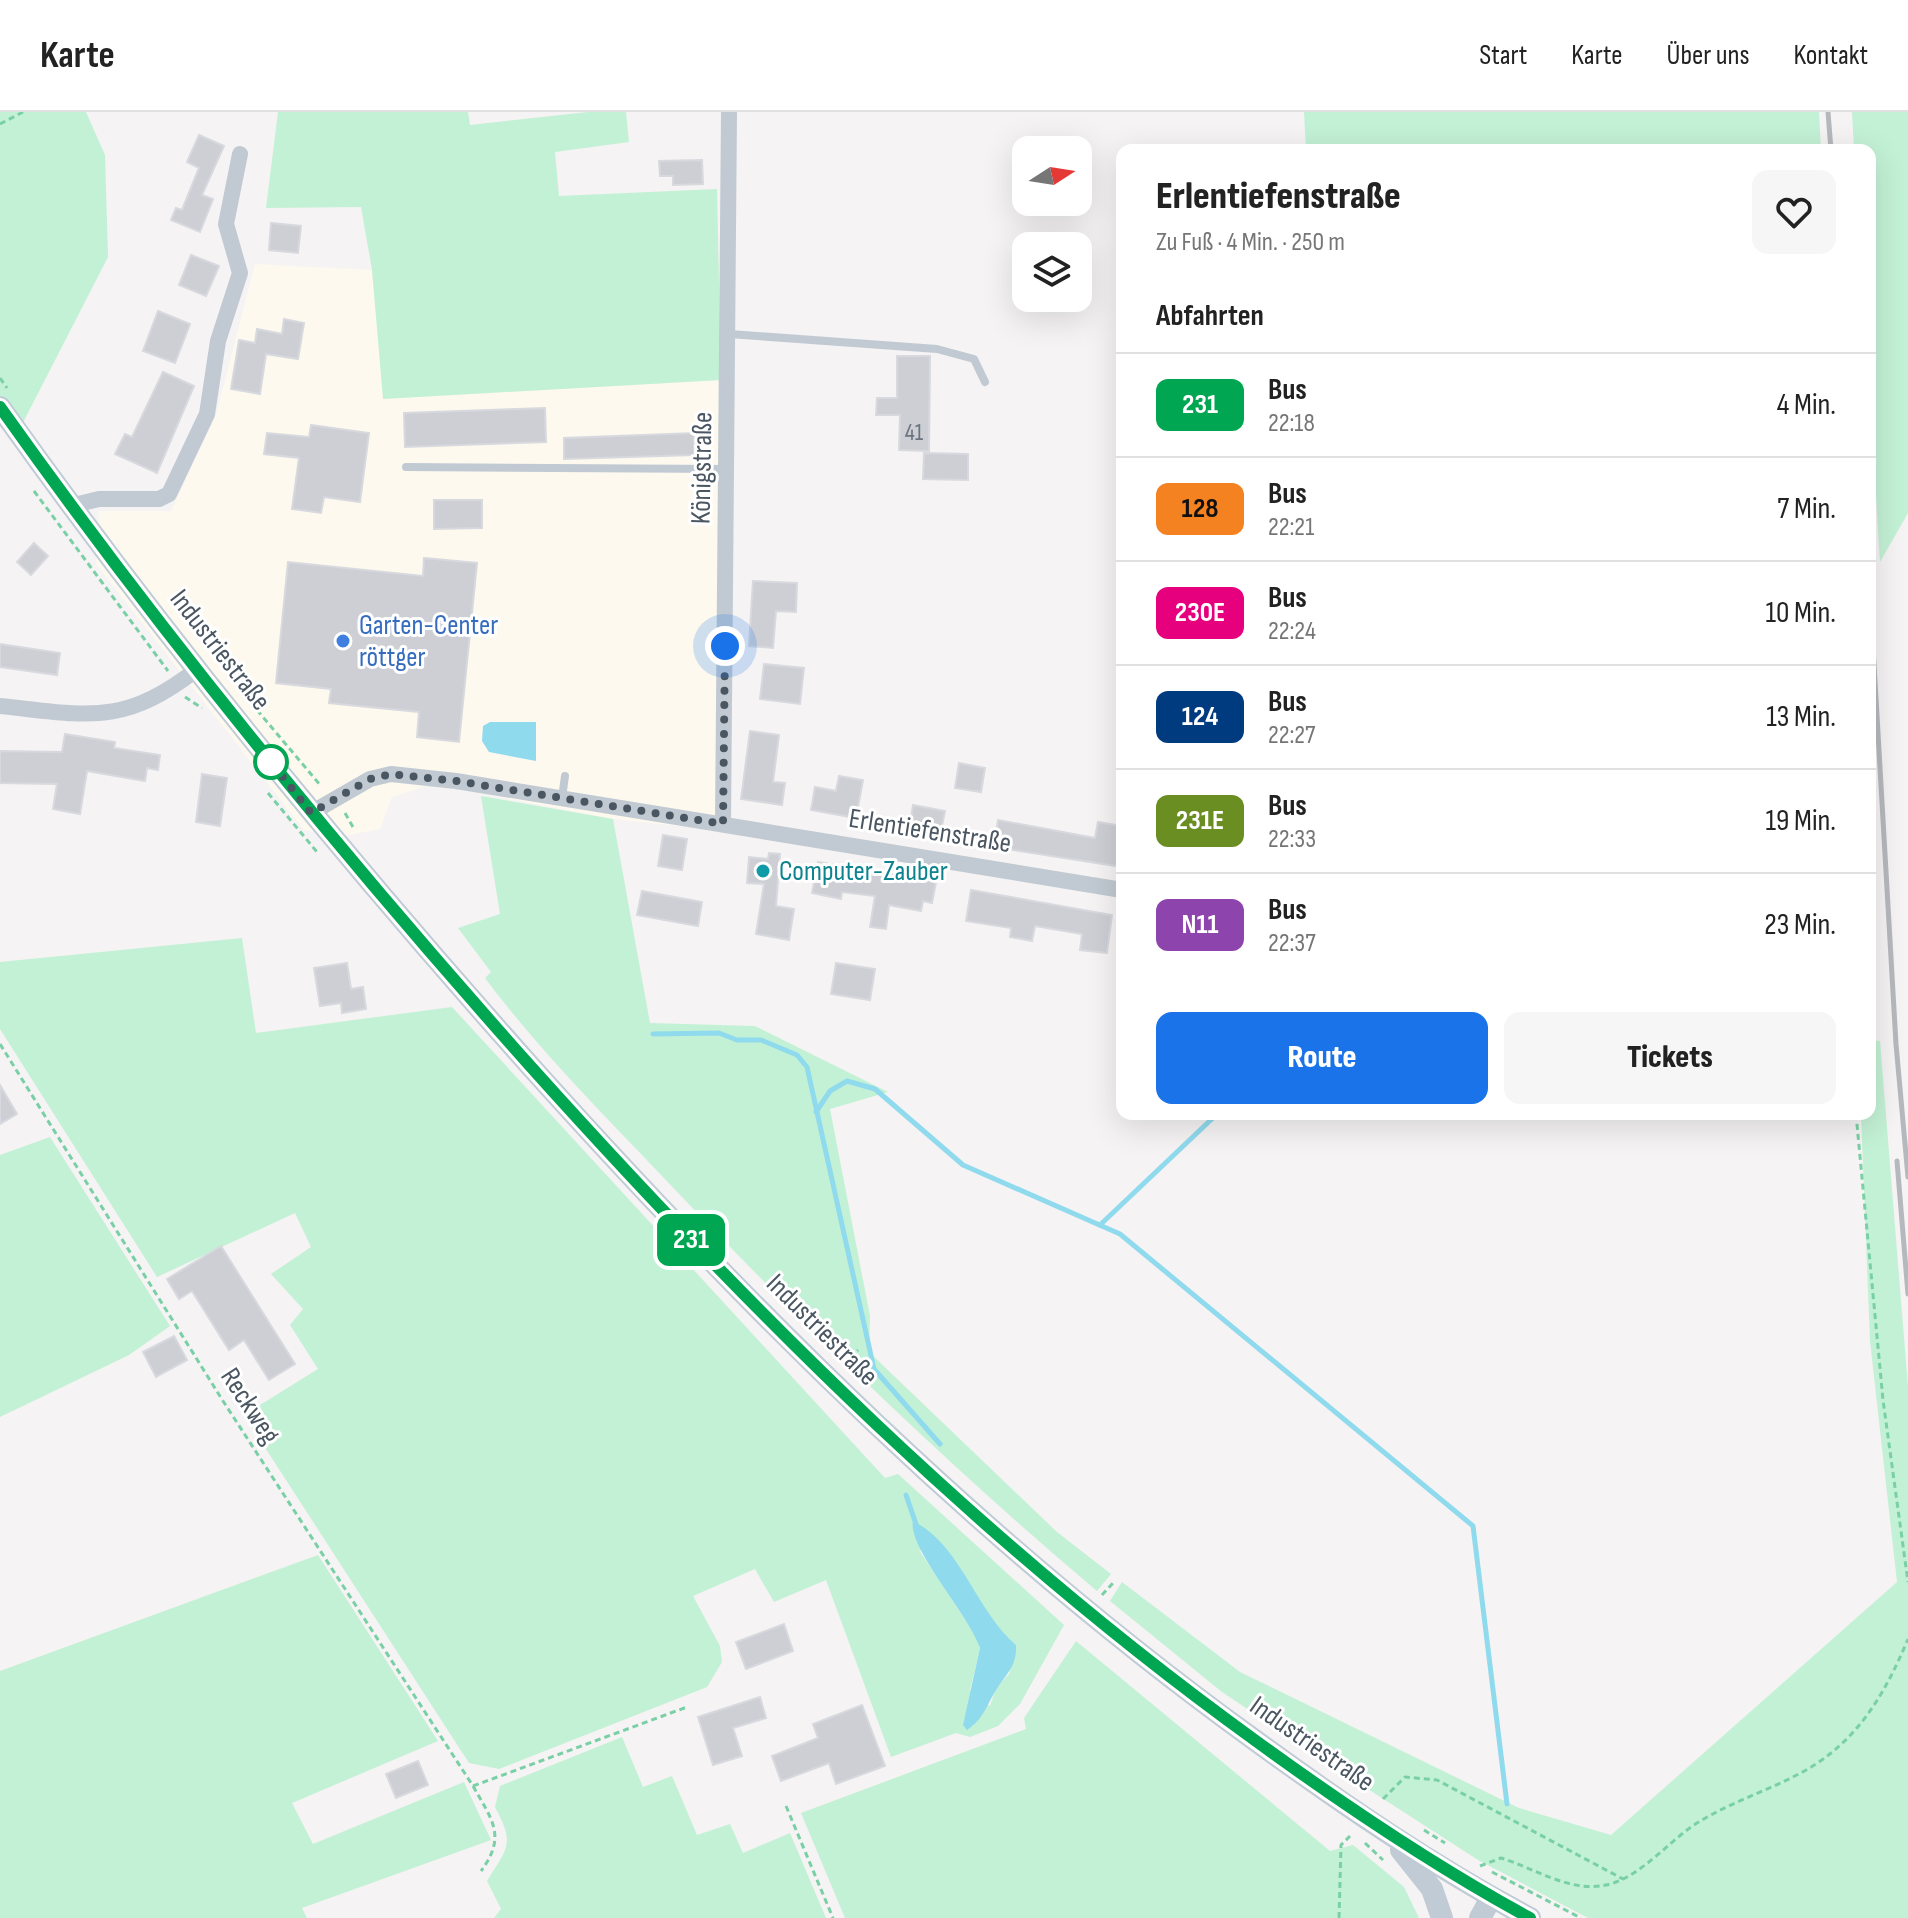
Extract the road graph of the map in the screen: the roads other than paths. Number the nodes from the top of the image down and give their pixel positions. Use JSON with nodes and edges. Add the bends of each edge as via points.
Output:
{"nodes":[{"id":1,"x":729,"y":112,"type":"edge"},
{"id":2,"x":240,"y":154,"type":"dead end"},
{"id":3,"x":729,"y":334,"type":"junction"},
{"id":4,"x":985,"y":382,"type":"dead end"},
{"id":5,"x":0,"y":407,"type":"edge"},
{"id":6,"x":406,"y":467,"type":"dead end"},
{"id":7,"x":728,"y":469,"type":"junction"},
{"id":8,"x":70,"y":506,"type":"junction"},
{"id":9,"x":196,"y":670,"type":"junction"},
{"id":10,"x":0,"y":706,"type":"edge"},
{"id":11,"x":565,"y":776,"type":"dead end"},
{"id":12,"x":562,"y":798,"type":"junction"},
{"id":13,"x":311,"y":813,"type":"junction"},
{"id":14,"x":723,"y":824,"type":"junction"},
{"id":15,"x":1116,"y":889,"type":"edge"},
{"id":16,"x":1387,"y":1833,"type":"junction"},
{"id":17,"x":1491,"y":1898,"type":"junction"},
{"id":18,"x":1442,"y":1918,"type":"edge"},
{"id":19,"x":1480,"y":1918,"type":"edge"},
{"id":20,"x":1530,"y":1918,"type":"edge"}],
"edges":[{"from":1,"to":3,"type":"street","name":"Königstraße"},
{"from":2,"to":8,"type":"street","via":[[226,224],[240,273],[218,341],[207,414],[169,494]]},
{"from":3,"to":4,"type":"lane","via":[[937,349],[974,359]]},
{"from":3,"to":7,"type":"street","name":"Königstraße"},
{"from":5,"to":8,"type":"street","name":"Industriestraße"},
{"from":6,"to":7,"type":"lane"},
{"from":7,"to":14,"type":"street","name":"Königstraße"},
{"from":8,"to":9,"type":"street","name":"Industriestraße"},
{"from":9,"to":10,"type":"street","via":[[136,708],[114,714]]},
{"from":9,"to":13,"type":"street","name":"Industriestraße"},
{"from":11,"to":12,"type":"lane"},
{"from":12,"to":13,"type":"street","name":"Erlentiefenstraße","via":[[391,774],[370,779]]},
{"from":12,"to":14,"type":"street","name":"Erlentiefenstraße"},
{"from":13,"to":16,"type":"street","name":"Industriestraße","via":[[630,1176],[748,1300],[948,1493],[1155,1667]]},
{"from":14,"to":15,"type":"street","name":"Erlentiefenstraße"},
{"from":16,"to":17,"type":"street","name":"Industriestraße"},
{"from":16,"to":18,"type":"street","via":[[1432,1889]]},
{"from":17,"to":19,"type":"street"},
{"from":17,"to":20,"type":"street","name":"Industriestraße"}]}
